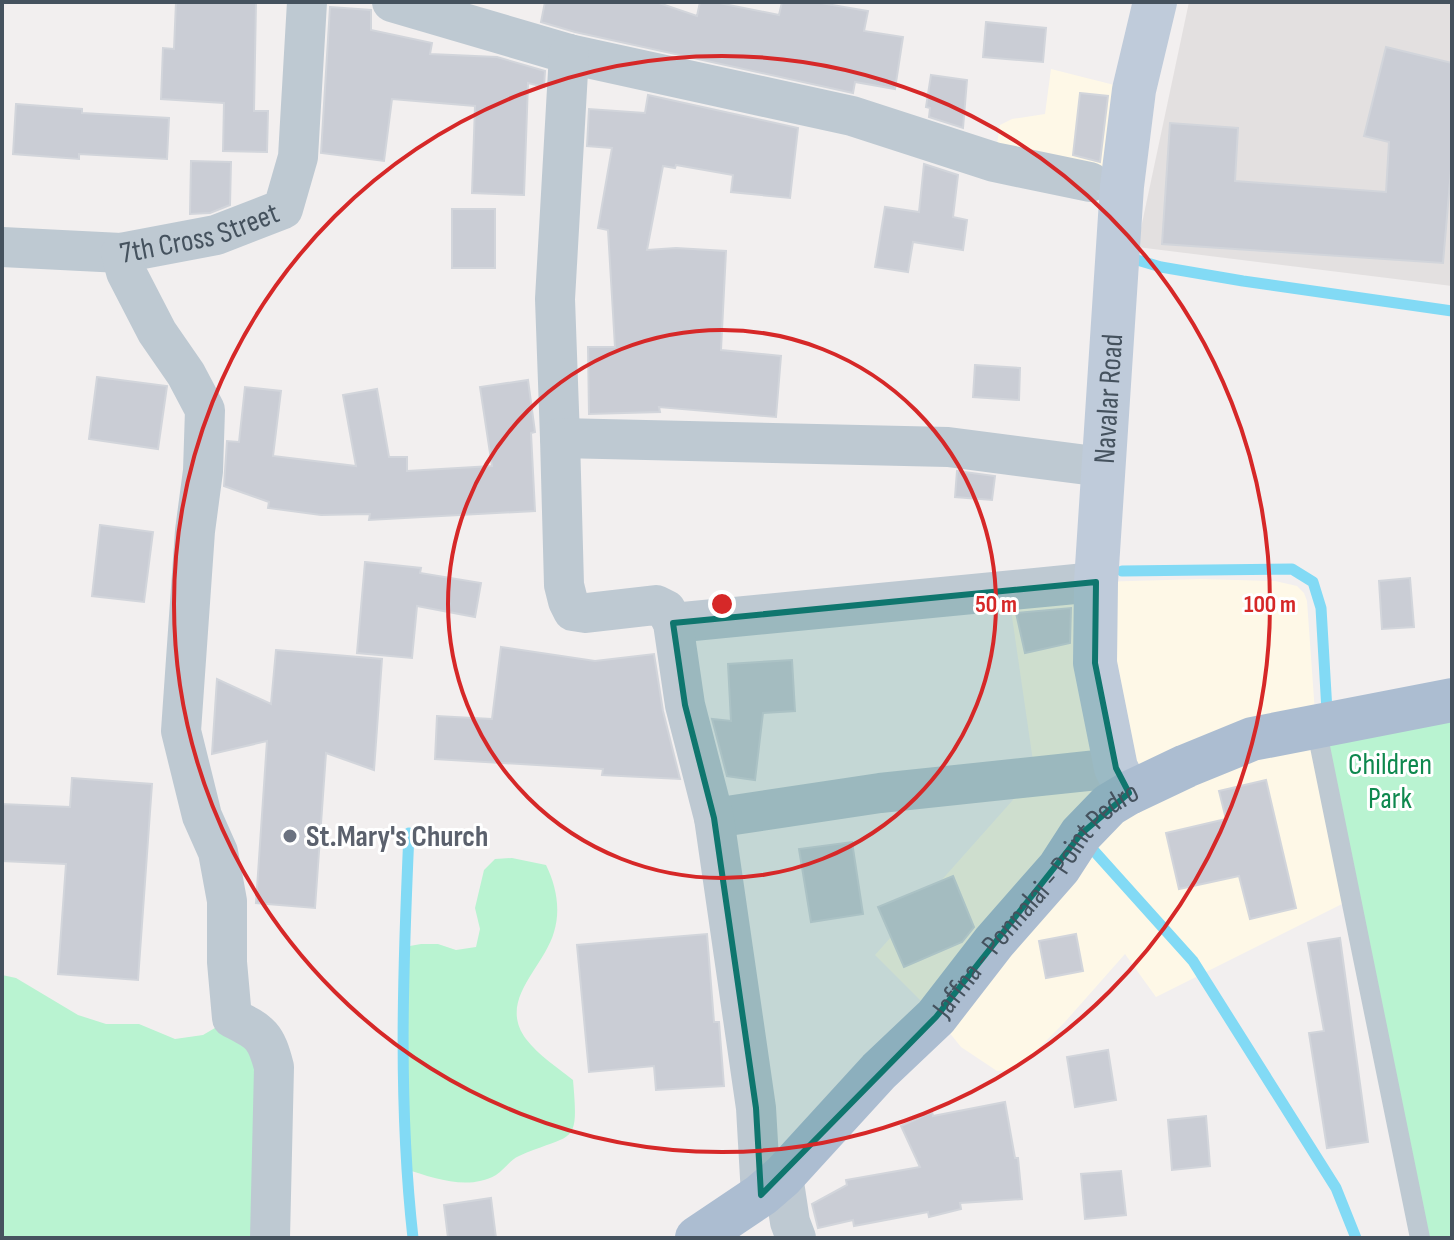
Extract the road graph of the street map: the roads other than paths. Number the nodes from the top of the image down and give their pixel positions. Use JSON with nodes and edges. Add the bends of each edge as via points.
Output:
{"nodes":[{"id":1,"x":307,"y":2,"type":"edge"},
{"id":2,"x":392,"y":2,"type":"edge"},
{"id":3,"x":1155,"y":2,"type":"edge"},
{"id":4,"x":569,"y":54,"type":"junction"},
{"id":5,"x":1090,"y":182,"type":"dead end"},
{"id":6,"x":2,"y":247,"type":"edge"},
{"id":7,"x":121,"y":253,"type":"junction"},
{"id":8,"x":560,"y":438,"type":"junction"},
{"id":9,"x":1087,"y":465,"type":"dead end"},
{"id":10,"x":1096,"y":582,"type":"junction"},
{"id":11,"x":673,"y":623,"type":"junction"},
{"id":12,"x":1452,"y":700,"type":"edge"},
{"id":13,"x":1316,"y":727,"type":"junction"},
{"id":14,"x":1122,"y":780,"type":"junction"},
{"id":15,"x":714,"y":818,"type":"junction"},
{"id":16,"x":772,"y":1186,"type":"junction"},
{"id":17,"x":270,"y":1238,"type":"edge"},
{"id":18,"x":697,"y":1238,"type":"edge"},
{"id":19,"x":796,"y":1238,"type":"edge"},
{"id":20,"x":1420,"y":1238,"type":"edge"}],
"edges":[{"from":1,"to":7,"type":"street","name":"7th Cross Street","via":[[298,157],[283,209],[216,235]]},
{"from":2,"to":4,"type":"street"},
{"from":3,"to":10,"type":"street","name":"Navalar Road","via":[[1134,90],[1122,186]]},
{"from":4,"to":5,"type":"street","via":[[852,116],[994,162]]},
{"from":4,"to":8,"type":"street","via":[[555,299]]},
{"from":6,"to":7,"type":"street","name":"7th Cross Street"},
{"from":7,"to":17,"type":"street","via":[[151,320],[205,410],[181,731],[202,816],[218,852],[227,901],[232,1018],[268,1042],[274,1067]]},
{"from":8,"to":9,"type":"street","via":[[948,447]]},
{"from":8,"to":11,"type":"street","via":[[564,585],[573,611],[656,605]]},
{"from":10,"to":11,"type":"street"},
{"from":10,"to":14,"type":"street","name":"Navalar Road","via":[[1095,663]]},
{"from":11,"to":15,"type":"street","via":[[685,705]]},
{"from":12,"to":13,"type":"main road","name":"Jaffna - Ponnalai - Point Pedro"},
{"from":13,"to":14,"type":"main road","name":"Jaffna - Ponnalai - Point Pedro","via":[[1252,739]]},
{"from":13,"to":20,"type":"lane"},
{"from":14,"to":15,"type":"street","via":[[880,793]]},
{"from":14,"to":16,"type":"main road","name":"Jaffna - Ponnalai - Point Pedro","via":[[1109,805],[936,1017]]},
{"from":15,"to":16,"type":"street"},
{"from":16,"to":18,"type":"main road","name":"Jaffna - Ponnalai - Point Pedro"},
{"from":16,"to":19,"type":"street"}]}
